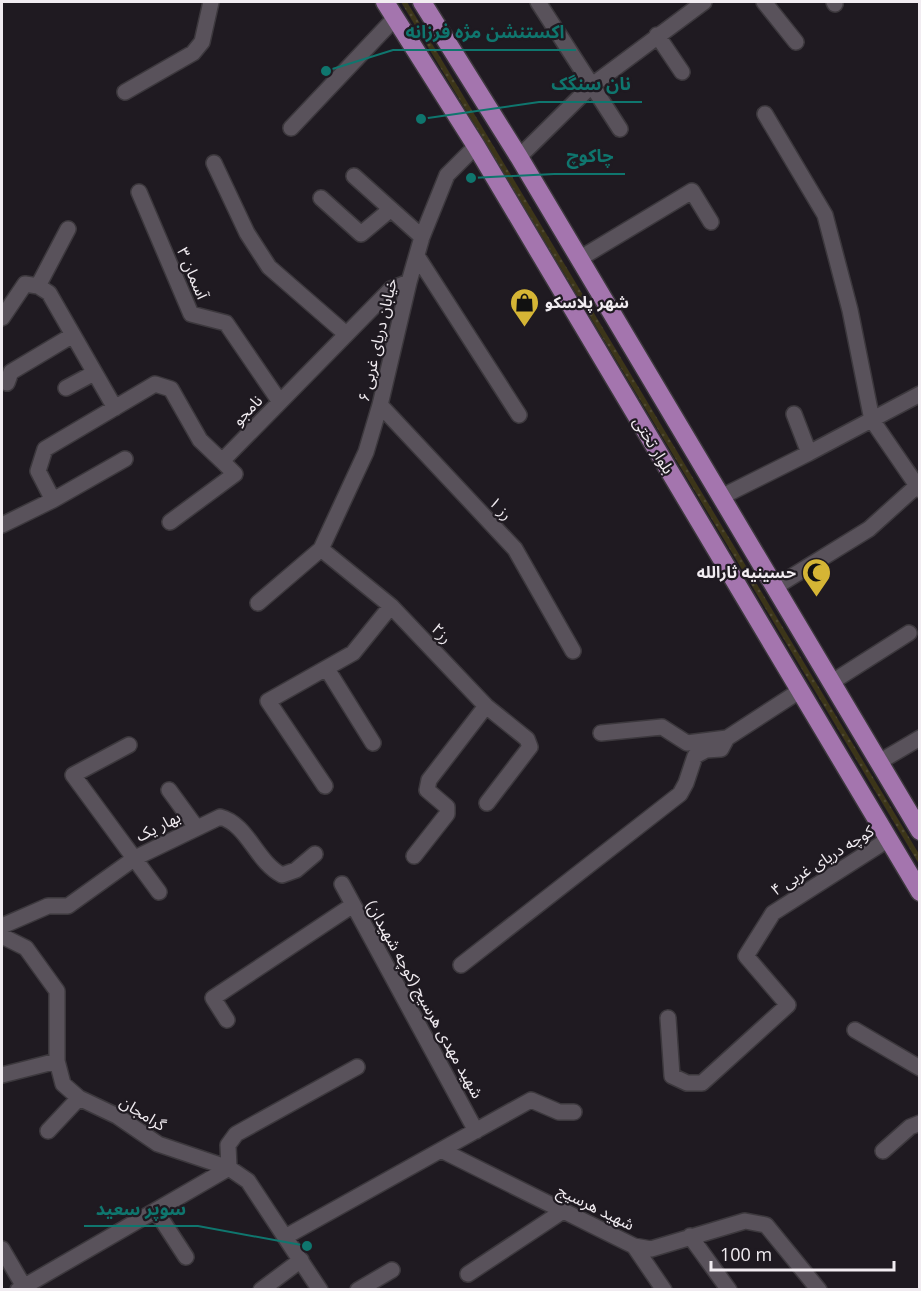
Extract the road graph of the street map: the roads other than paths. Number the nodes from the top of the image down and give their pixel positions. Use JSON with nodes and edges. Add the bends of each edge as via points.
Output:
{"nodes":[{"id":1,"x":211,"y":2,"type":"edge"},
{"id":2,"x":385,"y":2,"type":"edge"},
{"id":3,"x":422,"y":2,"type":"edge"},
{"id":4,"x":538,"y":2,"type":"edge"},
{"id":5,"x":704,"y":2,"type":"edge"},
{"id":6,"x":764,"y":2,"type":"edge"},
{"id":7,"x":395,"y":18,"type":"junction"},
{"id":8,"x":657,"y":35,"type":"junction"},
{"id":9,"x":796,"y":42,"type":"dead end"},
{"id":10,"x":682,"y":72,"type":"dead end"},
{"id":11,"x":591,"y":86,"type":"junction"},
{"id":12,"x":125,"y":92,"type":"dead end"},
{"id":13,"x":765,"y":114,"type":"dead end"},
{"id":14,"x":291,"y":128,"type":"dead end"},
{"id":15,"x":620,"y":129,"type":"dead end"},
{"id":16,"x":476,"y":146,"type":"junction"},
{"id":17,"x":519,"y":157,"type":"junction"},
{"id":18,"x":214,"y":163,"type":"dead end"},
{"id":19,"x":354,"y":176,"type":"dead end"},
{"id":20,"x":139,"y":192,"type":"dead end"},
{"id":21,"x":321,"y":198,"type":"dead end"},
{"id":22,"x":391,"y":209,"type":"junction"},
{"id":23,"x":711,"y":222,"type":"dead end"},
{"id":24,"x":68,"y":229,"type":"dead end"},
{"id":25,"x":422,"y":237,"type":"junction"},
{"id":26,"x":417,"y":256,"type":"junction"},
{"id":27,"x":579,"y":259,"type":"junction"},
{"id":28,"x":409,"y":282,"type":"junction"},
{"id":29,"x":38,"y":286,"type":"junction"},
{"id":30,"x":2,"y":318,"type":"edge"},
{"id":31,"x":346,"y":334,"type":"junction"},
{"id":32,"x":73,"y":335,"type":"junction"},
{"id":33,"x":94,"y":373,"type":"junction"},
{"id":34,"x":7,"y":383,"type":"dead end"},
{"id":35,"x":66,"y":388,"type":"dead end"},
{"id":36,"x":920,"y":394,"type":"edge"},
{"id":37,"x":280,"y":402,"type":"junction"},
{"id":38,"x":380,"y":405,"type":"junction"},
{"id":39,"x":115,"y":408,"type":"junction"},
{"id":40,"x":794,"y":414,"type":"dead end"},
{"id":41,"x":519,"y":415,"type":"dead end"},
{"id":42,"x":872,"y":420,"type":"junction"},
{"id":43,"x":809,"y":453,"type":"junction"},
{"id":44,"x":125,"y":459,"type":"dead end"},
{"id":45,"x":222,"y":460,"type":"junction"},
{"id":46,"x":919,"y":486,"type":"edge"},
{"id":47,"x":721,"y":496,"type":"junction"},
{"id":48,"x":53,"y":500,"type":"junction"},
{"id":49,"x":170,"y":522,"type":"dead end"},
{"id":50,"x":2,"y":525,"type":"edge"},
{"id":51,"x":321,"y":549,"type":"junction"},
{"id":52,"x":775,"y":587,"type":"junction"},
{"id":53,"x":258,"y":603,"type":"dead end"},
{"id":54,"x":391,"y":606,"type":"junction"},
{"id":55,"x":909,"y":633,"type":"dead end"},
{"id":56,"x":573,"y":651,"type":"dead end"},
{"id":57,"x":327,"y":669,"type":"junction"},
{"id":58,"x":832,"y":682,"type":"junction"},
{"id":59,"x":801,"y":690,"type":"junction"},
{"id":60,"x":486,"y":706,"type":"junction"},
{"id":61,"x":601,"y":733,"type":"dead end"},
{"id":62,"x":727,"y":738,"type":"junction"},
{"id":63,"x":920,"y":738,"type":"edge"},
{"id":64,"x":373,"y":743,"type":"dead end"},
{"id":65,"x":129,"y":745,"type":"dead end"},
{"id":66,"x":879,"y":762,"type":"junction"},
{"id":67,"x":325,"y":786,"type":"dead end"},
{"id":68,"x":170,"y":790,"type":"dead end"},
{"id":69,"x":487,"y":803,"type":"dead end"},
{"id":70,"x":196,"y":826,"type":"junction"},
{"id":71,"x":920,"y":831,"type":"edge"},
{"id":72,"x":889,"y":839,"type":"junction"},
{"id":73,"x":315,"y":854,"type":"dead end"},
{"id":74,"x":414,"y":856,"type":"dead end"},
{"id":75,"x":135,"y":858,"type":"junction"},
{"id":76,"x":342,"y":884,"type":"dead end"},
{"id":77,"x":919,"y":891,"type":"edge"},
{"id":78,"x":159,"y":892,"type":"dead end"},
{"id":79,"x":353,"y":905,"type":"junction"},
{"id":80,"x":2,"y":926,"type":"edge"},
{"id":81,"x":2,"y":936,"type":"edge"},
{"id":82,"x":461,"y":965,"type":"dead end"},
{"id":83,"x":668,"y":1018,"type":"dead end"},
{"id":84,"x":227,"y":1020,"type":"dead end"},
{"id":85,"x":855,"y":1030,"type":"dead end"},
{"id":86,"x":57,"y":1061,"type":"junction"},
{"id":87,"x":357,"y":1067,"type":"dead end"},
{"id":88,"x":920,"y":1068,"type":"edge"},
{"id":89,"x":2,"y":1075,"type":"edge"},
{"id":90,"x":79,"y":1098,"type":"junction"},
{"id":91,"x":574,"y":1112,"type":"dead end"},
{"id":92,"x":920,"y":1123,"type":"edge"},
{"id":93,"x":48,"y":1131,"type":"dead end"},
{"id":94,"x":476,"y":1131,"type":"junction"},
{"id":95,"x":441,"y":1150,"type":"junction"},
{"id":96,"x":883,"y":1151,"type":"dead end"},
{"id":97,"x":229,"y":1168,"type":"junction"},
{"id":98,"x":156,"y":1211,"type":"junction"},
{"id":99,"x":563,"y":1211,"type":"junction"},
{"id":100,"x":690,"y":1236,"type":"junction"},
{"id":101,"x":285,"y":1238,"type":"junction"},
{"id":102,"x":634,"y":1246,"type":"junction"},
{"id":103,"x":2,"y":1249,"type":"edge"},
{"id":104,"x":186,"y":1257,"type":"dead end"},
{"id":105,"x":301,"y":1260,"type":"junction"},
{"id":106,"x":392,"y":1270,"type":"dead end"},
{"id":107,"x":468,"y":1274,"type":"dead end"},
{"id":108,"x":20,"y":1287,"type":"edge"},
{"id":109,"x":261,"y":1290,"type":"edge"},
{"id":110,"x":320,"y":1290,"type":"edge"},
{"id":111,"x":358,"y":1290,"type":"edge"},
{"id":112,"x":664,"y":1290,"type":"edge"},
{"id":113,"x":729,"y":1290,"type":"edge"},
{"id":114,"x":819,"y":1290,"type":"edge"}],
"edges":[{"from":1,"to":12,"type":"street","via":[[202,42],[193,53]]},
{"from":2,"to":7,"type":"main road","name":"بلوار تختی"},
{"from":3,"to":17,"type":"main road","name":"بلوار تختی"},
{"from":4,"to":11,"type":"street"},
{"from":5,"to":8,"type":"street"},
{"from":6,"to":9,"type":"street"},
{"from":7,"to":14,"type":"street"},
{"from":7,"to":16,"type":"main road","name":"بلوار تختی"},
{"from":8,"to":10,"type":"street"},
{"from":8,"to":11,"type":"street"},
{"from":11,"to":15,"type":"street"},
{"from":11,"to":17,"type":"street"},
{"from":13,"to":42,"type":"street","via":[[825,215],[850,310]]},
{"from":16,"to":25,"type":"street","name":"خیابان دریای غربی ۶","via":[[447,175]]},
{"from":16,"to":59,"type":"main road","name":"بلوار تختی"},
{"from":17,"to":27,"type":"main road","name":"بلوار تختی"},
{"from":18,"to":31,"type":"street","via":[[247,233],[269,267]]},
{"from":19,"to":22,"type":"street"},
{"from":20,"to":37,"type":"street","name":"آسمان ۳","via":[[191,314],[226,324]]},
{"from":21,"to":22,"type":"street","via":[[361,234]]},
{"from":22,"to":25,"type":"street"},
{"from":23,"to":27,"type":"street","via":[[692,190]]},
{"from":24,"to":29,"type":"street"},
{"from":25,"to":26,"type":"street","name":"خیابان دریای غربی ۶"},
{"from":26,"to":28,"type":"street","name":"خیابان دریای غربی ۶"},
{"from":26,"to":41,"type":"street"},
{"from":27,"to":47,"type":"main road","name":"بلوار تختی"},
{"from":28,"to":31,"type":"street","name":"نامجو","via":[[391,289]]},
{"from":28,"to":38,"type":"street","name":"خیابان دریای غربی ۶"},
{"from":29,"to":30,"type":"street","via":[[25,284]]},
{"from":29,"to":32,"type":"street","via":[[49,293]]},
{"from":31,"to":37,"type":"street","name":"نامجو"},
{"from":32,"to":33,"type":"street"},
{"from":32,"to":34,"type":"street","via":[[11,372]]},
{"from":33,"to":35,"type":"street"},
{"from":33,"to":39,"type":"street"},
{"from":36,"to":42,"type":"street"},
{"from":37,"to":45,"type":"street","name":"نامجو"},
{"from":38,"to":51,"type":"street","name":"خیابان دریای غربی ۶","via":[[366,452]]},
{"from":38,"to":56,"type":"street","name":"رز ۱","via":[[515,549]]},
{"from":39,"to":45,"type":"street","via":[[155,384],[171,389],[200,440]]},
{"from":39,"to":48,"type":"street","via":[[45,449],[38,471]]},
{"from":40,"to":43,"type":"street"},
{"from":42,"to":43,"type":"street"},
{"from":42,"to":46,"type":"street"},
{"from":43,"to":47,"type":"street"},
{"from":44,"to":48,"type":"street"},
{"from":45,"to":49,"type":"street","via":[[235,474]]},
{"from":46,"to":52,"type":"street","via":[[869,529]]},
{"from":47,"to":52,"type":"main road","name":"بلوار تختی"},
{"from":48,"to":50,"type":"street"},
{"from":51,"to":53,"type":"street"},
{"from":51,"to":54,"type":"street","name":"رز۲"},
{"from":52,"to":58,"type":"main road","name":"بلوار تختی"},
{"from":54,"to":57,"type":"street","via":[[352,653]]},
{"from":54,"to":60,"type":"street","name":"رز۲"},
{"from":55,"to":58,"type":"street"},
{"from":57,"to":64,"type":"street"},
{"from":57,"to":67,"type":"street","via":[[268,701]]},
{"from":58,"to":66,"type":"main road","name":"بلوار تختی"},
{"from":59,"to":62,"type":"street"},
{"from":59,"to":72,"type":"main road","name":"بلوار تختی"},
{"from":60,"to":69,"type":"street","name":"رز۲","via":[[527,739],[530,747]]},
{"from":60,"to":74,"type":"street","via":[[429,780],[427,790],[447,807],[447,814]]},
{"from":61,"to":62,"type":"street","via":[[662,727],[687,743]]},
{"from":62,"to":82,"type":"street","via":[[721,749],[695,756],[680,794]]},
{"from":63,"to":66,"type":"street"},
{"from":65,"to":75,"type":"street","via":[[73,776]]},
{"from":66,"to":71,"type":"main road","name":"بلوار تختی"},
{"from":68,"to":70,"type":"street"},
{"from":70,"to":73,"type":"street","name":"بهار یک","via":[[220,816],[231,820],[271,870],[282,875],[296,870]]},
{"from":70,"to":75,"type":"street","name":"بهار یک"},
{"from":72,"to":77,"type":"main road","name":"بلوار تختی"},
{"from":72,"to":83,"type":"street","name":"کوچه دریای غربی ۴","via":[[773,913],[746,956],[788,1005],[702,1083],[687,1083],[672,1076]]},
{"from":75,"to":78,"type":"street"},
{"from":75,"to":80,"type":"street","name":"بهار یک","via":[[68,906],[48,906]]},
{"from":76,"to":79,"type":"street","name":"شهید مهدی هرسیج (کوچه شهیدان)"},
{"from":79,"to":84,"type":"street","via":[[213,998]]},
{"from":79,"to":94,"type":"street","name":"شهید مهدی هرسیج (کوچه شهیدان)"},
{"from":81,"to":86,"type":"street","name":"گرامجان","via":[[26,948],[57,991]]},
{"from":85,"to":88,"type":"street"},
{"from":86,"to":89,"type":"street"},
{"from":86,"to":90,"type":"street","name":"گرامجان","via":[[63,1084]]},
{"from":87,"to":97,"type":"street","via":[[236,1134],[228,1145]]},
{"from":90,"to":93,"type":"street"},
{"from":90,"to":97,"type":"street","name":"گرامجان","via":[[117,1116],[158,1144]]},
{"from":91,"to":94,"type":"street","via":[[559,1112],[531,1100]]},
{"from":92,"to":96,"type":"street"},
{"from":94,"to":95,"type":"street"},
{"from":95,"to":99,"type":"street","name":"شهید هرسیج"},
{"from":95,"to":101,"type":"street"},
{"from":97,"to":98,"type":"street"},
{"from":97,"to":101,"type":"street","name":"گرامجان","via":[[248,1181]]},
{"from":98,"to":104,"type":"street"},
{"from":98,"to":108,"type":"street"},
{"from":99,"to":102,"type":"street","name":"شهید هرسیج"},
{"from":99,"to":107,"type":"street"},
{"from":100,"to":102,"type":"street","name":"شهید هرسیج","via":[[651,1249]]},
{"from":100,"to":113,"type":"street"},
{"from":100,"to":114,"type":"street","name":"شهید هرسیج","via":[[746,1221],[766,1225]]},
{"from":101,"to":105,"type":"street","name":"گرامجان"},
{"from":102,"to":112,"type":"street"},
{"from":103,"to":108,"type":"street"},
{"from":105,"to":109,"type":"street"},
{"from":105,"to":110,"type":"street","name":"گرامجان"},
{"from":106,"to":111,"type":"street"}]}
